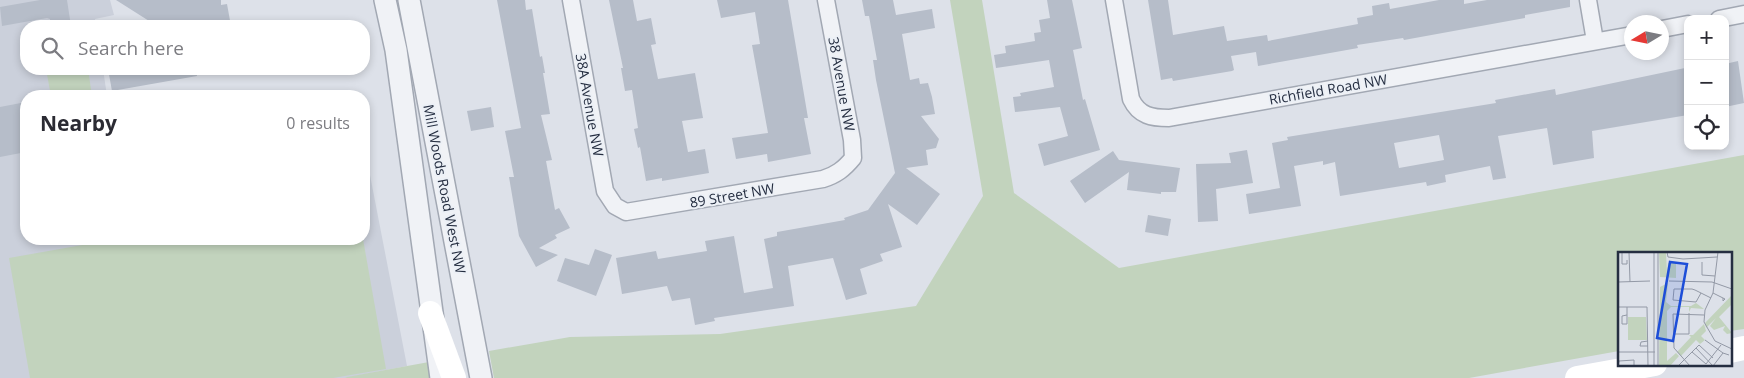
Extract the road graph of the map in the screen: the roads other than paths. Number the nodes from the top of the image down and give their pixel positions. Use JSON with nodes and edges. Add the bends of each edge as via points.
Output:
{"nodes":[{"id":1,"x":385,"y":0,"type":"edge"},
{"id":2,"x":409,"y":0,"type":"edge"},
{"id":3,"x":571,"y":0,"type":"edge"},
{"id":4,"x":826,"y":0,"type":"edge"},
{"id":5,"x":1114,"y":0,"type":"edge"},
{"id":6,"x":1588,"y":0,"type":"edge"},
{"id":7,"x":1744,"y":14,"type":"edge"},
{"id":8,"x":1729,"y":17,"type":"edge"},
{"id":9,"x":1684,"y":25,"type":"edge"},
{"id":10,"x":1669,"y":28,"type":"edge"},
{"id":11,"x":1624,"y":36,"type":"edge"},
{"id":12,"x":1595,"y":41,"type":"junction"},
{"id":13,"x":846,"y":166,"type":"joint"},
{"id":14,"x":615,"y":206,"type":"joint"},
{"id":15,"x":430,"y":313,"type":"junction"},
{"id":16,"x":1644,"y":366,"type":"edge"},
{"id":17,"x":441,"y":378,"type":"edge"},
{"id":18,"x":454,"y":378,"type":"edge"},
{"id":19,"x":481,"y":378,"type":"edge"},
{"id":20,"x":1577,"y":378,"type":"edge"}],
"edges":[{"from":1,"to":15,"type":"street","name":"Mill Woods Road West NW","via":[[396,50]]},
{"from":2,"to":19,"type":"street","name":"Mill Woods Road West NW"},
{"from":3,"to":14,"type":"street","name":"38A Avenue NW","via":[[606,191]]},
{"from":4,"to":13,"type":"street","name":"38 Avenue NW","via":[[852,140],[853,158]]},
{"from":5,"to":12,"type":"street","name":"Richfield Road NW","via":[[1131,99],[1135,108],[1155,118]]},
{"from":6,"to":12,"type":"street"},
{"from":7,"to":8,"type":"street"},
{"from":9,"to":10,"type":"street"},
{"from":11,"to":12,"type":"street","name":"Richfield Road NW"},
{"from":13,"to":14,"type":"street","name":"89 Street NW","via":[[836,175],[822,179],[636,211],[626,212]]},
{"from":15,"to":17,"type":"street","name":"Mill Woods Road West NW"},
{"from":15,"to":18,"type":"main road"},
{"from":16,"to":20,"type":"main road"}]}
